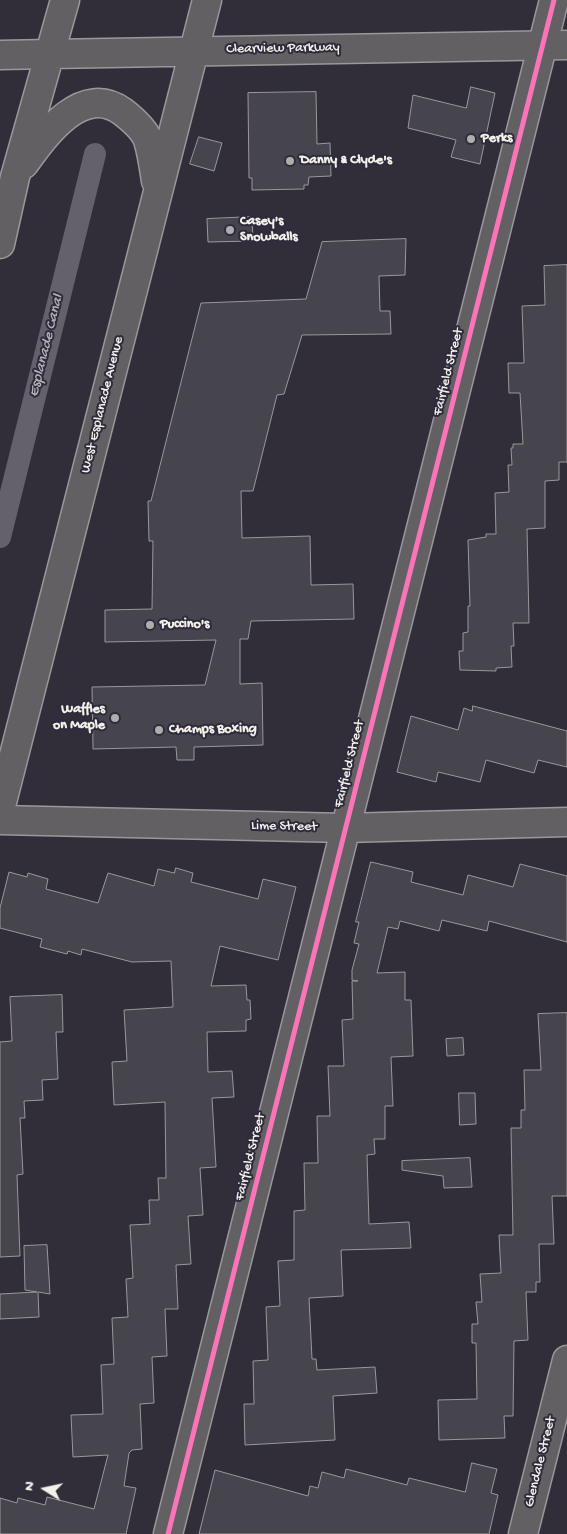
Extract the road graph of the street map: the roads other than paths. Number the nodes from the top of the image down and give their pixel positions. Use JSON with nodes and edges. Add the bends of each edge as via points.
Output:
{"nodes":[{"id":1,"x":66,"y":0,"type":"edge"},
{"id":2,"x":207,"y":0,"type":"edge"},
{"id":3,"x":554,"y":0,"type":"edge"},
{"id":4,"x":555,"y":45,"type":"edge"},
{"id":5,"x":194,"y":51,"type":"junction"},
{"id":6,"x":50,"y":54,"type":"junction"},
{"id":7,"x":0,"y":55,"type":"edge"},
{"id":8,"x":15,"y":177,"type":"junction"},
{"id":9,"x":158,"y":188,"type":"junction"},
{"id":10,"x":0,"y":244,"type":"edge"},
{"id":11,"x":0,"y":810,"type":"edge"},
{"id":12,"x":0,"y":820,"type":"edge"},
{"id":13,"x":567,"y":822,"type":"edge"},
{"id":14,"x":345,"y":828,"type":"junction"},
{"id":15,"x":567,"y":1360,"type":"edge"},
{"id":16,"x":168,"y":1534,"type":"edge"},
{"id":17,"x":523,"y":1534,"type":"edge"}],
"edges":[{"from":1,"to":6,"type":"street"},
{"from":2,"to":5,"type":"street","name":"West Esplanade Avenue"},
{"from":3,"to":4,"type":"street","name":"Fairfield Street"},
{"from":4,"to":5,"type":"street","name":"Clearview Parkway"},
{"from":4,"to":14,"type":"street","name":"Fairfield Street"},
{"from":5,"to":6,"type":"street","name":"Clearview Parkway"},
{"from":5,"to":9,"type":"street","name":"West Esplanade Avenue"},
{"from":6,"to":7,"type":"street","name":"Clearview Parkway"},
{"from":6,"to":8,"type":"street"},
{"from":8,"to":9,"type":"street","via":[[41,140],[64,115],[87,104],[114,105],[133,120],[147,139]]},
{"from":8,"to":10,"type":"street"},
{"from":9,"to":11,"type":"street","name":"West Esplanade Avenue"},
{"from":12,"to":14,"type":"street","name":"Lime Street"},
{"from":13,"to":14,"type":"street","name":"Lime Street"},
{"from":14,"to":16,"type":"street","name":"Fairfield Street"},
{"from":15,"to":17,"type":"street","name":"Glendale Street"}]}
